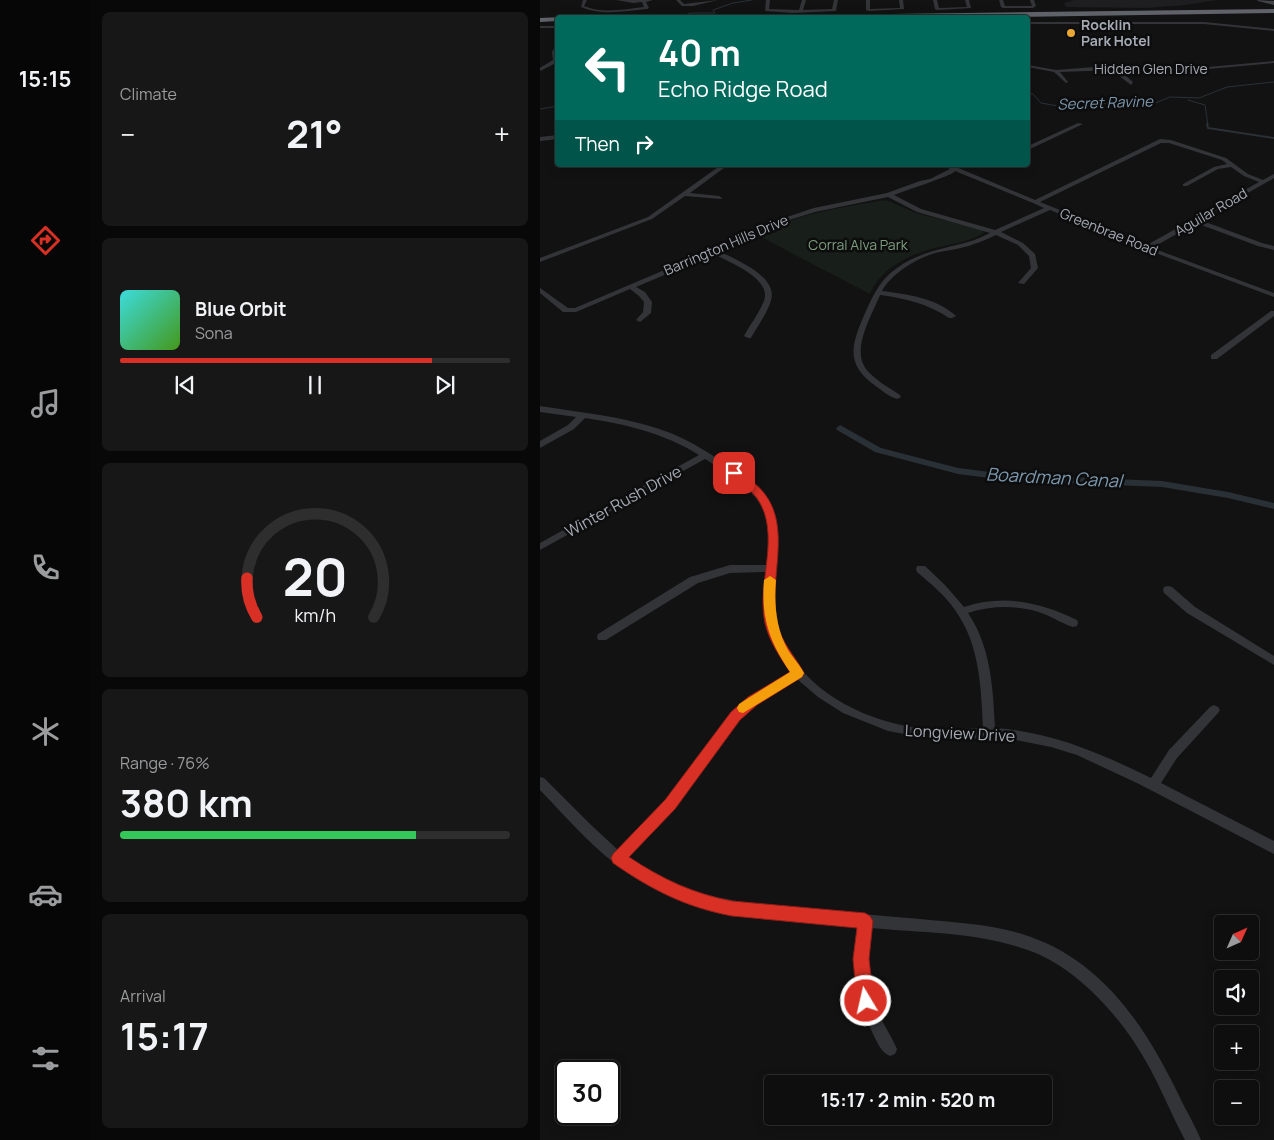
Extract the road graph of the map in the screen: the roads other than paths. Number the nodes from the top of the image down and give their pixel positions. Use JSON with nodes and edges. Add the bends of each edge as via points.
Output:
{"nodes":[{"id":1,"x":585,"y":0,"type":"edge"},
{"id":2,"x":618,"y":0,"type":"edge"},
{"id":3,"x":651,"y":0,"type":"edge"},
{"id":4,"x":678,"y":0,"type":"edge"},
{"id":5,"x":716,"y":0,"type":"edge"},
{"id":6,"x":768,"y":0,"type":"edge"},
{"id":7,"x":804,"y":0,"type":"edge"},
{"id":8,"x":836,"y":0,"type":"edge"},
{"id":9,"x":868,"y":0,"type":"edge"},
{"id":10,"x":901,"y":0,"type":"edge"},
{"id":11,"x":935,"y":0,"type":"edge"},
{"id":12,"x":967,"y":0,"type":"edge"},
{"id":13,"x":1000,"y":0,"type":"edge"},
{"id":14,"x":1032,"y":0,"type":"edge"},
{"id":15,"x":1260,"y":0,"type":"edge"},
{"id":16,"x":642,"y":1,"type":"junction"},
{"id":17,"x":1272,"y":2,"type":"edge"},
{"id":18,"x":1228,"y":3,"type":"dead end"},
{"id":19,"x":801,"y":10,"type":"junction"},
{"id":20,"x":1274,"y":13,"type":"edge"},
{"id":21,"x":1095,"y":14,"type":"junction"},
{"id":22,"x":1005,"y":15,"type":"edge"},
{"id":23,"x":1116,"y":17,"type":"junction"},
{"id":24,"x":1030,"y":18,"type":"edge"},
{"id":25,"x":540,"y":21,"type":"edge"},
{"id":26,"x":555,"y":21,"type":"edge"},
{"id":27,"x":1030,"y":22,"type":"edge"},
{"id":28,"x":1274,"y":24,"type":"edge"},
{"id":29,"x":555,"y":27,"type":"edge"},
{"id":30,"x":540,"y":28,"type":"edge"},
{"id":31,"x":1274,"y":30,"type":"edge"},
{"id":32,"x":555,"y":62,"type":"edge"},
{"id":33,"x":1274,"y":62,"type":"edge"},
{"id":34,"x":1030,"y":66,"type":"edge"},
{"id":35,"x":1116,"y":68,"type":"junction"},
{"id":36,"x":540,"y":70,"type":"edge"},
{"id":37,"x":1056,"y":71,"type":"junction"},
{"id":38,"x":1066,"y":82,"type":"dead end"},
{"id":39,"x":1131,"y":83,"type":"dead end"},
{"id":40,"x":1080,"y":124,"type":"dead end"},
{"id":41,"x":555,"y":137,"type":"edge"},
{"id":42,"x":540,"y":139,"type":"edge"},
{"id":43,"x":1030,"y":147,"type":"edge"},
{"id":44,"x":1232,"y":165,"type":"junction"},
{"id":45,"x":721,"y":167,"type":"edge"},
{"id":46,"x":954,"y":168,"type":"joint"},
{"id":47,"x":1274,"y":176,"type":"edge"},
{"id":48,"x":1264,"y":182,"type":"junction"},
{"id":49,"x":1185,"y":186,"type":"dead end"},
{"id":50,"x":684,"y":194,"type":"junction"},
{"id":51,"x":889,"y":195,"type":"junction"},
{"id":52,"x":719,"y":198,"type":"dead end"},
{"id":53,"x":1038,"y":204,"type":"junction"},
{"id":54,"x":1049,"y":208,"type":"junction"},
{"id":55,"x":1196,"y":221,"type":"junction"},
{"id":56,"x":1016,"y":222,"type":"junction"},
{"id":57,"x":996,"y":232,"type":"junction"},
{"id":58,"x":594,"y":233,"type":"dead end"},
{"id":59,"x":604,"y":236,"type":"junction"},
{"id":60,"x":1148,"y":248,"type":"junction"},
{"id":61,"x":1274,"y":248,"type":"edge"},
{"id":62,"x":714,"y":250,"type":"junction"},
{"id":63,"x":540,"y":260,"type":"edge"},
{"id":64,"x":1022,"y":283,"type":"dead end"},
{"id":65,"x":630,"y":286,"type":"junction"},
{"id":66,"x":540,"y":290,"type":"edge"},
{"id":67,"x":878,"y":293,"type":"junction"},
{"id":68,"x":1274,"y":296,"type":"edge"},
{"id":69,"x":1274,"y":314,"type":"edge"},
{"id":70,"x":952,"y":316,"type":"dead end"},
{"id":71,"x":640,"y":320,"type":"dead end"},
{"id":72,"x":748,"y":336,"type":"dead end"},
{"id":73,"x":1214,"y":356,"type":"dead end"},
{"id":74,"x":897,"y":397,"type":"dead end"},
{"id":75,"x":540,"y":409,"type":"edge"},
{"id":76,"x":582,"y":416,"type":"junction"},
{"id":77,"x":540,"y":445,"type":"edge"},
{"id":78,"x":706,"y":455,"type":"junction"},
{"id":79,"x":540,"y":547,"type":"edge"},
{"id":80,"x":771,"y":568,"type":"junction"},
{"id":81,"x":921,"y":569,"type":"dead end"},
{"id":82,"x":1168,"y":590,"type":"dead end"},
{"id":83,"x":962,"y":611,"type":"junction"},
{"id":84,"x":1073,"y":623,"type":"dead end"},
{"id":85,"x":602,"y":637,"type":"dead end"},
{"id":86,"x":1274,"y":661,"type":"edge"},
{"id":87,"x":798,"y":673,"type":"junction"},
{"id":88,"x":1214,"y":710,"type":"dead end"},
{"id":89,"x":989,"y":733,"type":"junction"},
{"id":90,"x":540,"y":782,"type":"edge"},
{"id":91,"x":1153,"y":785,"type":"junction"},
{"id":92,"x":1274,"y":848,"type":"edge"},
{"id":93,"x":618,"y":858,"type":"junction"},
{"id":94,"x":865,"y":921,"type":"junction"},
{"id":95,"x":890,"y":1049,"type":"dead end"},
{"id":96,"x":1193,"y":1140,"type":"edge"}],
"edges":[{"from":1,"to":16,"type":"street","via":[[582,6],[598,10],[647,8]]},
{"from":2,"to":16,"type":"street"},
{"from":3,"to":16,"type":"street"},
{"from":4,"to":5,"type":"street","via":[[689,5]]},
{"from":6,"to":19,"type":"street","via":[[767,10]]},
{"from":7,"to":19,"type":"street"},
{"from":8,"to":19,"type":"street","via":[[834,10]]},
{"from":9,"to":10,"type":"street","via":[[868,10],[902,9]]},
{"from":11,"to":12,"type":"street","via":[[937,9],[968,8]]},
{"from":13,"to":14,"type":"street","via":[[1005,8],[1034,6]]},
{"from":15,"to":17,"type":"main road"},
{"from":18,"to":21,"type":"highway"},
{"from":20,"to":21,"type":"highway"},
{"from":20,"to":23,"type":"highway"},
{"from":21,"to":22,"type":"highway"},
{"from":23,"to":24,"type":"highway"},
{"from":23,"to":28,"type":"highway"},
{"from":25,"to":26,"type":"highway"},
{"from":27,"to":31,"type":"street","via":[[1204,22]]},
{"from":29,"to":30,"type":"street"},
{"from":32,"to":36,"type":"street"},
{"from":33,"to":35,"type":"street","name":"Hidden Glen Drive","via":[[1210,69]]},
{"from":34,"to":37,"type":"street","name":"Hidden Glen Drive"},
{"from":35,"to":37,"type":"street","name":"Hidden Glen Drive"},
{"from":35,"to":39,"type":"street"},
{"from":37,"to":38,"type":"street"},
{"from":40,"to":43,"type":"street"},
{"from":41,"to":42,"type":"street"},
{"from":44,"to":48,"type":"street"},
{"from":44,"to":49,"type":"street","via":[[1216,168]]},
{"from":44,"to":53,"type":"street","via":[[1224,158],[1160,141]]},
{"from":45,"to":50,"type":"street"},
{"from":46,"to":51,"type":"street","name":"Barrington Hills Drive","via":[[931,181]]},
{"from":46,"to":53,"type":"street","name":"Greenbrae Road"},
{"from":47,"to":48,"type":"street","name":"Aguilar Road"},
{"from":48,"to":55,"type":"street","name":"Aguilar Road"},
{"from":50,"to":52,"type":"street"},
{"from":50,"to":59,"type":"street","via":[[635,225]]},
{"from":51,"to":57,"type":"street","via":[[924,212]]},
{"from":51,"to":62,"type":"street","name":"Barrington Hills Drive","via":[[792,216]]},
{"from":53,"to":54,"type":"street","name":"Greenbrae Road"},
{"from":53,"to":56,"type":"street","via":[[1018,217]]},
{"from":54,"to":56,"type":"street"},
{"from":54,"to":60,"type":"street","name":"Greenbrae Road"},
{"from":55,"to":60,"type":"street","name":"Aguilar Road"},
{"from":55,"to":61,"type":"street"},
{"from":56,"to":57,"type":"street"},
{"from":57,"to":64,"type":"street","via":[[1023,246],[1034,257],[1035,268]]},
{"from":57,"to":67,"type":"street","via":[[972,243],[917,258],[891,275]]},
{"from":58,"to":59,"type":"street"},
{"from":59,"to":63,"type":"street"},
{"from":60,"to":68,"type":"street","name":"Greenbrae Road"},
{"from":62,"to":65,"type":"street","name":"Barrington Hills Drive"},
{"from":62,"to":72,"type":"street","via":[[760,277],[768,288],[768,300]]},
{"from":65,"to":66,"type":"street","name":"Barrington Hills Drive","via":[[571,311]]},
{"from":65,"to":71,"type":"street","via":[[648,302],[647,313]]},
{"from":67,"to":70,"type":"street","via":[[918,299]]},
{"from":67,"to":74,"type":"street","via":[[859,335],[857,355],[872,380]]},
{"from":69,"to":73,"type":"street"},
{"from":75,"to":76,"type":"street","name":"Longview Drive"},
{"from":76,"to":77,"type":"street","via":[[571,427]]},
{"from":76,"to":78,"type":"street","name":"Longview Drive","via":[[657,431]]},
{"from":78,"to":79,"type":"street","name":"Winter Rush Drive"},
{"from":78,"to":80,"type":"street","name":"Longview Drive","via":[[748,482],[762,498],[774,527]]},
{"from":80,"to":85,"type":"street","via":[[730,569],[702,576]]},
{"from":80,"to":87,"type":"street","name":"Longview Drive","via":[[771,623],[782,651]]},
{"from":81,"to":83,"type":"street"},
{"from":82,"to":86,"type":"street","via":[[1191,610]]},
{"from":83,"to":84,"type":"street","via":[[992,603],[1022,604],[1048,611]]},
{"from":83,"to":89,"type":"street","via":[[982,650]]},
{"from":87,"to":89,"type":"street","name":"Longview Drive","via":[[842,707],[880,725],[936,734]]},
{"from":87,"to":93,"type":"street","via":[[752,701],[735,716],[670,805]]},
{"from":88,"to":91,"type":"street","via":[[1173,754]]},
{"from":89,"to":91,"type":"street","name":"Longview Drive","via":[[1027,736],[1063,745]]},
{"from":90,"to":93,"type":"street"},
{"from":91,"to":92,"type":"street","name":"Longview Drive"},
{"from":93,"to":94,"type":"street","via":[[651,880],[712,904]]},
{"from":94,"to":95,"type":"street","via":[[861,959],[863,988],[872,1018]]},
{"from":94,"to":96,"type":"street","via":[[1000,935],[1050,952],[1072,967],[1126,1017],[1152,1056]]}]}
